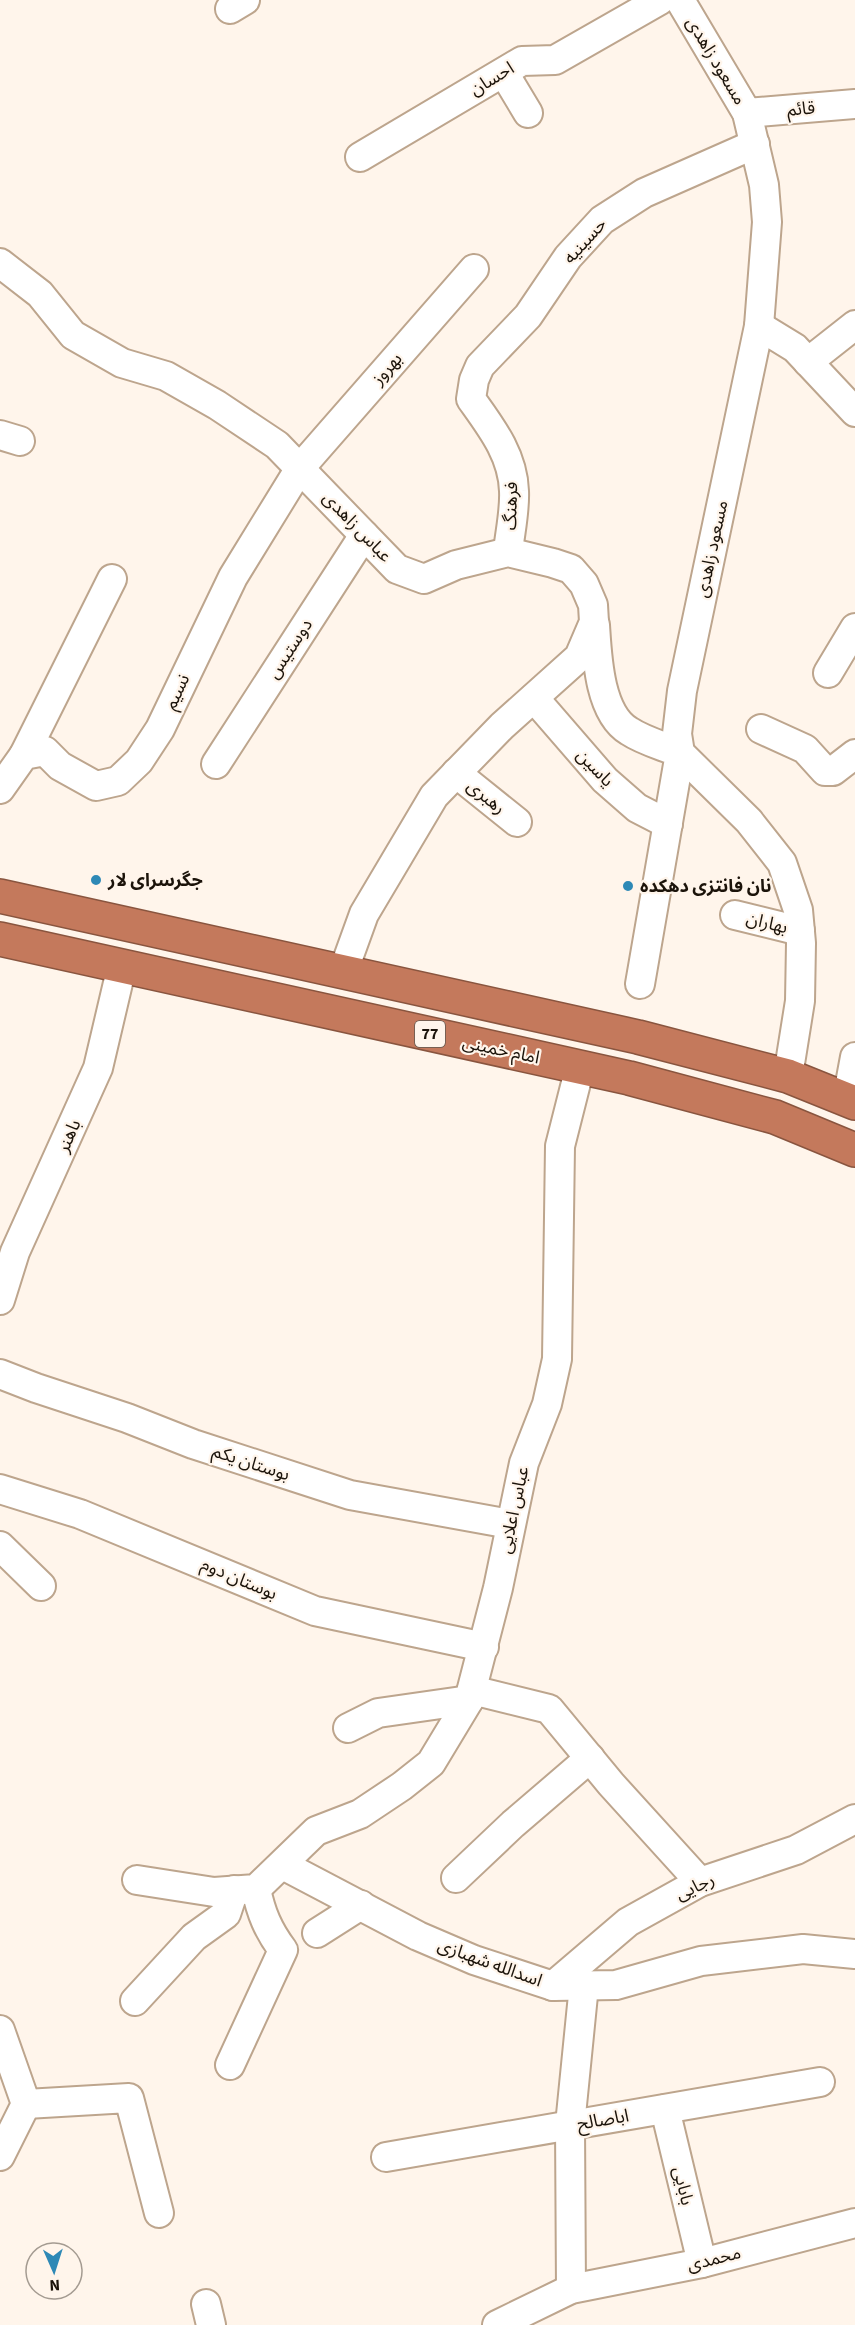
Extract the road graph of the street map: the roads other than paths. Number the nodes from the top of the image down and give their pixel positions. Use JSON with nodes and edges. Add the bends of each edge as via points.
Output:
{"nodes":[{"id":1,"x":660,"y":0,"type":"edge"},
{"id":2,"x":680,"y":0,"type":"edge"},
{"id":3,"x":504,"y":73,"type":"junction"},
{"id":4,"x":855,"y":104,"type":"edge"},
{"id":5,"x":528,"y":113,"type":"dead end"},
{"id":6,"x":747,"y":113,"type":"junction"},
{"id":7,"x":755,"y":144,"type":"junction"},
{"id":8,"x":360,"y":157,"type":"dead end"},
{"id":9,"x":0,"y":263,"type":"edge"},
{"id":10,"x":474,"y":269,"type":"dead end"},
{"id":11,"x":855,"y":325,"type":"edge"},
{"id":12,"x":759,"y":326,"type":"junction"},
{"id":13,"x":808,"y":362,"type":"junction"},
{"id":14,"x":471,"y":399,"type":"joint"},
{"id":15,"x":855,"y":411,"type":"edge"},
{"id":16,"x":300,"y":468,"type":"junction"},
{"id":17,"x":364,"y":535,"type":"junction"},
{"id":18,"x":508,"y":552,"type":"junction"},
{"id":19,"x":112,"y":579,"type":"dead end"},
{"id":20,"x":594,"y":622,"type":"junction"},
{"id":21,"x":855,"y":628,"type":"edge"},
{"id":22,"x":828,"y":673,"type":"dead end"},
{"id":23,"x":534,"y":698,"type":"junction"},
{"id":24,"x":761,"y":729,"type":"dead end"},
{"id":25,"x":680,"y":753,"type":"junction"},
{"id":26,"x":24,"y":754,"type":"junction"},
{"id":27,"x":855,"y":754,"type":"edge"},
{"id":28,"x":216,"y":764,"type":"dead end"},
{"id":29,"x":456,"y":772,"type":"junction"},
{"id":30,"x":0,"y":789,"type":"edge"},
{"id":31,"x":517,"y":822,"type":"dead end"},
{"id":32,"x":668,"y":824,"type":"junction"},
{"id":33,"x":0,"y":896,"type":"edge"},
{"id":34,"x":735,"y":915,"type":"dead end"},
{"id":35,"x":800,"y":931,"type":"junction"},
{"id":36,"x":0,"y":939,"type":"edge"},
{"id":37,"x":122,"y":966,"type":"junction"},
{"id":38,"x":343,"y":972,"type":"junction"},
{"id":39,"x":640,"y":984,"type":"dead end"},
{"id":40,"x":855,"y":1057,"type":"edge"},
{"id":41,"x":580,"y":1067,"type":"junction"},
{"id":42,"x":788,"y":1076,"type":"junction"},
{"id":43,"x":851,"y":1102,"type":"edge"},
{"id":44,"x":855,"y":1150,"type":"edge"},
{"id":45,"x":12,"y":1232,"type":"edge"},
{"id":46,"x":0,"y":1300,"type":"edge"},
{"id":47,"x":0,"y":1374,"type":"edge"},
{"id":48,"x":0,"y":1488,"type":"edge"},
{"id":49,"x":510,"y":1524,"type":"junction"},
{"id":50,"x":0,"y":1546,"type":"edge"},
{"id":51,"x":41,"y":1586,"type":"dead end"},
{"id":52,"x":484,"y":1647,"type":"junction"},
{"id":53,"x":471,"y":1695,"type":"junction"},
{"id":54,"x":348,"y":1728,"type":"dead end"},
{"id":55,"x":590,"y":1758,"type":"junction"},
{"id":56,"x":855,"y":1819,"type":"edge"},
{"id":57,"x":283,"y":1864,"type":"junction"},
{"id":58,"x":456,"y":1878,"type":"dead end"},
{"id":59,"x":137,"y":1880,"type":"dead end"},
{"id":60,"x":700,"y":1882,"type":"junction"},
{"id":61,"x":245,"y":1889,"type":"junction"},
{"id":62,"x":361,"y":1905,"type":"junction"},
{"id":63,"x":317,"y":1933,"type":"dead end"},
{"id":64,"x":855,"y":1954,"type":"edge"},
{"id":65,"x":584,"y":1985,"type":"junction"},
{"id":66,"x":553,"y":1986,"type":"junction"},
{"id":67,"x":135,"y":2001,"type":"dead end"},
{"id":68,"x":0,"y":2030,"type":"edge"},
{"id":69,"x":230,"y":2065,"type":"dead end"},
{"id":70,"x":820,"y":2082,"type":"dead end"},
{"id":71,"x":26,"y":2104,"type":"junction"},
{"id":72,"x":665,"y":2109,"type":"junction"},
{"id":73,"x":570,"y":2125,"type":"junction"},
{"id":74,"x":0,"y":2156,"type":"edge"},
{"id":75,"x":386,"y":2157,"type":"dead end"},
{"id":76,"x":159,"y":2213,"type":"dead end"},
{"id":77,"x":855,"y":2223,"type":"edge"},
{"id":78,"x":702,"y":2263,"type":"junction"},
{"id":79,"x":571,"y":2289,"type":"junction"},
{"id":80,"x":497,"y":2325,"type":"edge"}],
"edges":[{"from":1,"to":3,"type":"street","name":"احسان","via":[[555,60],[522,61]]},
{"from":2,"to":6,"type":"street","name":"مسعود زاهدی"},
{"from":3,"to":5,"type":"street"},
{"from":3,"to":8,"type":"street","name":"احسان"},
{"from":4,"to":6,"type":"street","name":"قائم"},
{"from":6,"to":7,"type":"street","name":"مسعود زاهدی"},
{"from":7,"to":12,"type":"street","name":"مسعود زاهدی","via":[[767,222]]},
{"from":7,"to":14,"type":"street","name":"حسینیه","via":[[644,193],[602,220],[568,257],[528,316],[480,366]]},
{"from":9,"to":16,"type":"street","name":"عباس زاهدی","via":[[40,294],[73,334],[122,363],[166,376],[217,405],[277,445]]},
{"from":10,"to":16,"type":"street","name":"بهروز"},
{"from":11,"to":13,"type":"street"},
{"from":12,"to":13,"type":"street","via":[[795,348]]},
{"from":12,"to":25,"type":"street","name":"مسعود زاهدی","via":[[682,691],[677,734]]},
{"from":13,"to":15,"type":"street"},
{"from":14,"to":18,"type":"street","name":"فرهنگ","via":[[511,466],[515,492]]},
{"from":16,"to":17,"type":"street","name":"عباس زاهدی"},
{"from":16,"to":26,"type":"street","name":"نسیم","via":[[233,577],[160,729],[139,761],[118,781],[96,786],[60,766],[45,751]]},
{"from":17,"to":18,"type":"street","name":"عباس زاهدی","via":[[397,569],[424,579],[456,565]]},
{"from":17,"to":28,"type":"street","name":"دوستیس"},
{"from":18,"to":20,"type":"street","name":"عباس زاهدی","via":[[571,569],[584,584],[593,604]]},
{"from":19,"to":26,"type":"street"},
{"from":20,"to":23,"type":"street","via":[[579,657]]},
{"from":20,"to":25,"type":"street","name":"عباس زاهدی","via":[[605,698],[614,716],[628,731]]},
{"from":21,"to":22,"type":"street"},
{"from":23,"to":29,"type":"street"},
{"from":23,"to":32,"type":"street","name":"یاسین","via":[[605,780],[637,808]]},
{"from":24,"to":27,"type":"street","via":[[805,749],[825,771],[833,771]]},
{"from":25,"to":32,"type":"street","name":"مسعود زاهدی"},
{"from":25,"to":35,"type":"street","via":[[749,820],[782,863],[798,910]]},
{"from":26,"to":30,"type":"street"},
{"from":29,"to":31,"type":"street","name":"رهبری"},
{"from":29,"to":38,"type":"street","via":[[434,796],[369,904]]},
{"from":32,"to":39,"type":"street","name":"مسعود زاهدی"},
{"from":33,"to":38,"type":"highway","number":"77"},
{"from":34,"to":35,"type":"street","name":"بهاران"},
{"from":35,"to":42,"type":"street","via":[[800,1001]]},
{"from":36,"to":37,"type":"highway","name":"امام خمینی","number":"77"},
{"from":37,"to":41,"type":"highway","name":"امام خمینی","number":"77"},
{"from":37,"to":45,"type":"street","name":"باهنر","via":[[98,1068]]},
{"from":38,"to":42,"type":"highway","number":"77","via":[[638,1037]]},
{"from":40,"to":43,"type":"street"},
{"from":41,"to":44,"type":"highway","name":"امام خمینی","number":"77","via":[[775,1117]]},
{"from":41,"to":49,"type":"street","name":"عباس اعلایی","via":[[560,1146],[558,1359],[547,1404],[524,1464]]},
{"from":42,"to":43,"type":"highway","number":"77"},
{"from":45,"to":46,"type":"street","name":"باهنر","via":[[15,1252]]},
{"from":47,"to":49,"type":"street","name":"بوستان یکم","via":[[193,1444],[350,1495]]},
{"from":48,"to":52,"type":"street","name":"بوستان دوم","via":[[80,1514],[315,1611]]},
{"from":49,"to":52,"type":"street","name":"عباس اعلایی"},
{"from":50,"to":51,"type":"street"},
{"from":52,"to":53,"type":"street","name":"عباس اعلایی"},
{"from":53,"to":54,"type":"street","via":[[378,1713]]},
{"from":53,"to":55,"type":"street","via":[[549,1709]]},
{"from":53,"to":57,"type":"street","name":"عباس اعلایی","via":[[431,1763],[360,1814],[316,1831]]},
{"from":55,"to":58,"type":"street"},
{"from":55,"to":60,"type":"street"},
{"from":56,"to":60,"type":"street","name":"رجایی","via":[[796,1850]]},
{"from":57,"to":61,"type":"street","name":"عباس اعلایی"},
{"from":57,"to":62,"type":"street","name":"اسدالله شهبازی"},
{"from":59,"to":61,"type":"street","via":[[214,1892]]},
{"from":60,"to":66,"type":"street","name":"رجایی","via":[[628,1922]]},
{"from":61,"to":67,"type":"street","via":[[226,1914],[194,1937]]},
{"from":61,"to":69,"type":"street","via":[[283,1950]]},
{"from":62,"to":63,"type":"street"},
{"from":62,"to":66,"type":"street","name":"اسدالله شهبازی","via":[[474,1960]]},
{"from":64,"to":65,"type":"street","name":"اسدالله شهبازی","via":[[803,1948],[701,1961],[616,1984]]},
{"from":65,"to":66,"type":"street","name":"اسدالله شهبازی"},
{"from":65,"to":73,"type":"street"},
{"from":68,"to":71,"type":"street"},
{"from":70,"to":72,"type":"street","name":"اباصالح"},
{"from":71,"to":74,"type":"street"},
{"from":71,"to":76,"type":"street","via":[[129,2098]]},
{"from":72,"to":73,"type":"street","name":"اباصالح"},
{"from":72,"to":78,"type":"street","name":"بابایی"},
{"from":73,"to":75,"type":"street","name":"اباصالح"},
{"from":73,"to":79,"type":"street"},
{"from":77,"to":78,"type":"street","name":"محمدی"},
{"from":78,"to":79,"type":"street","name":"محمدی"},
{"from":79,"to":80,"type":"street","name":"محمدی"}]}
